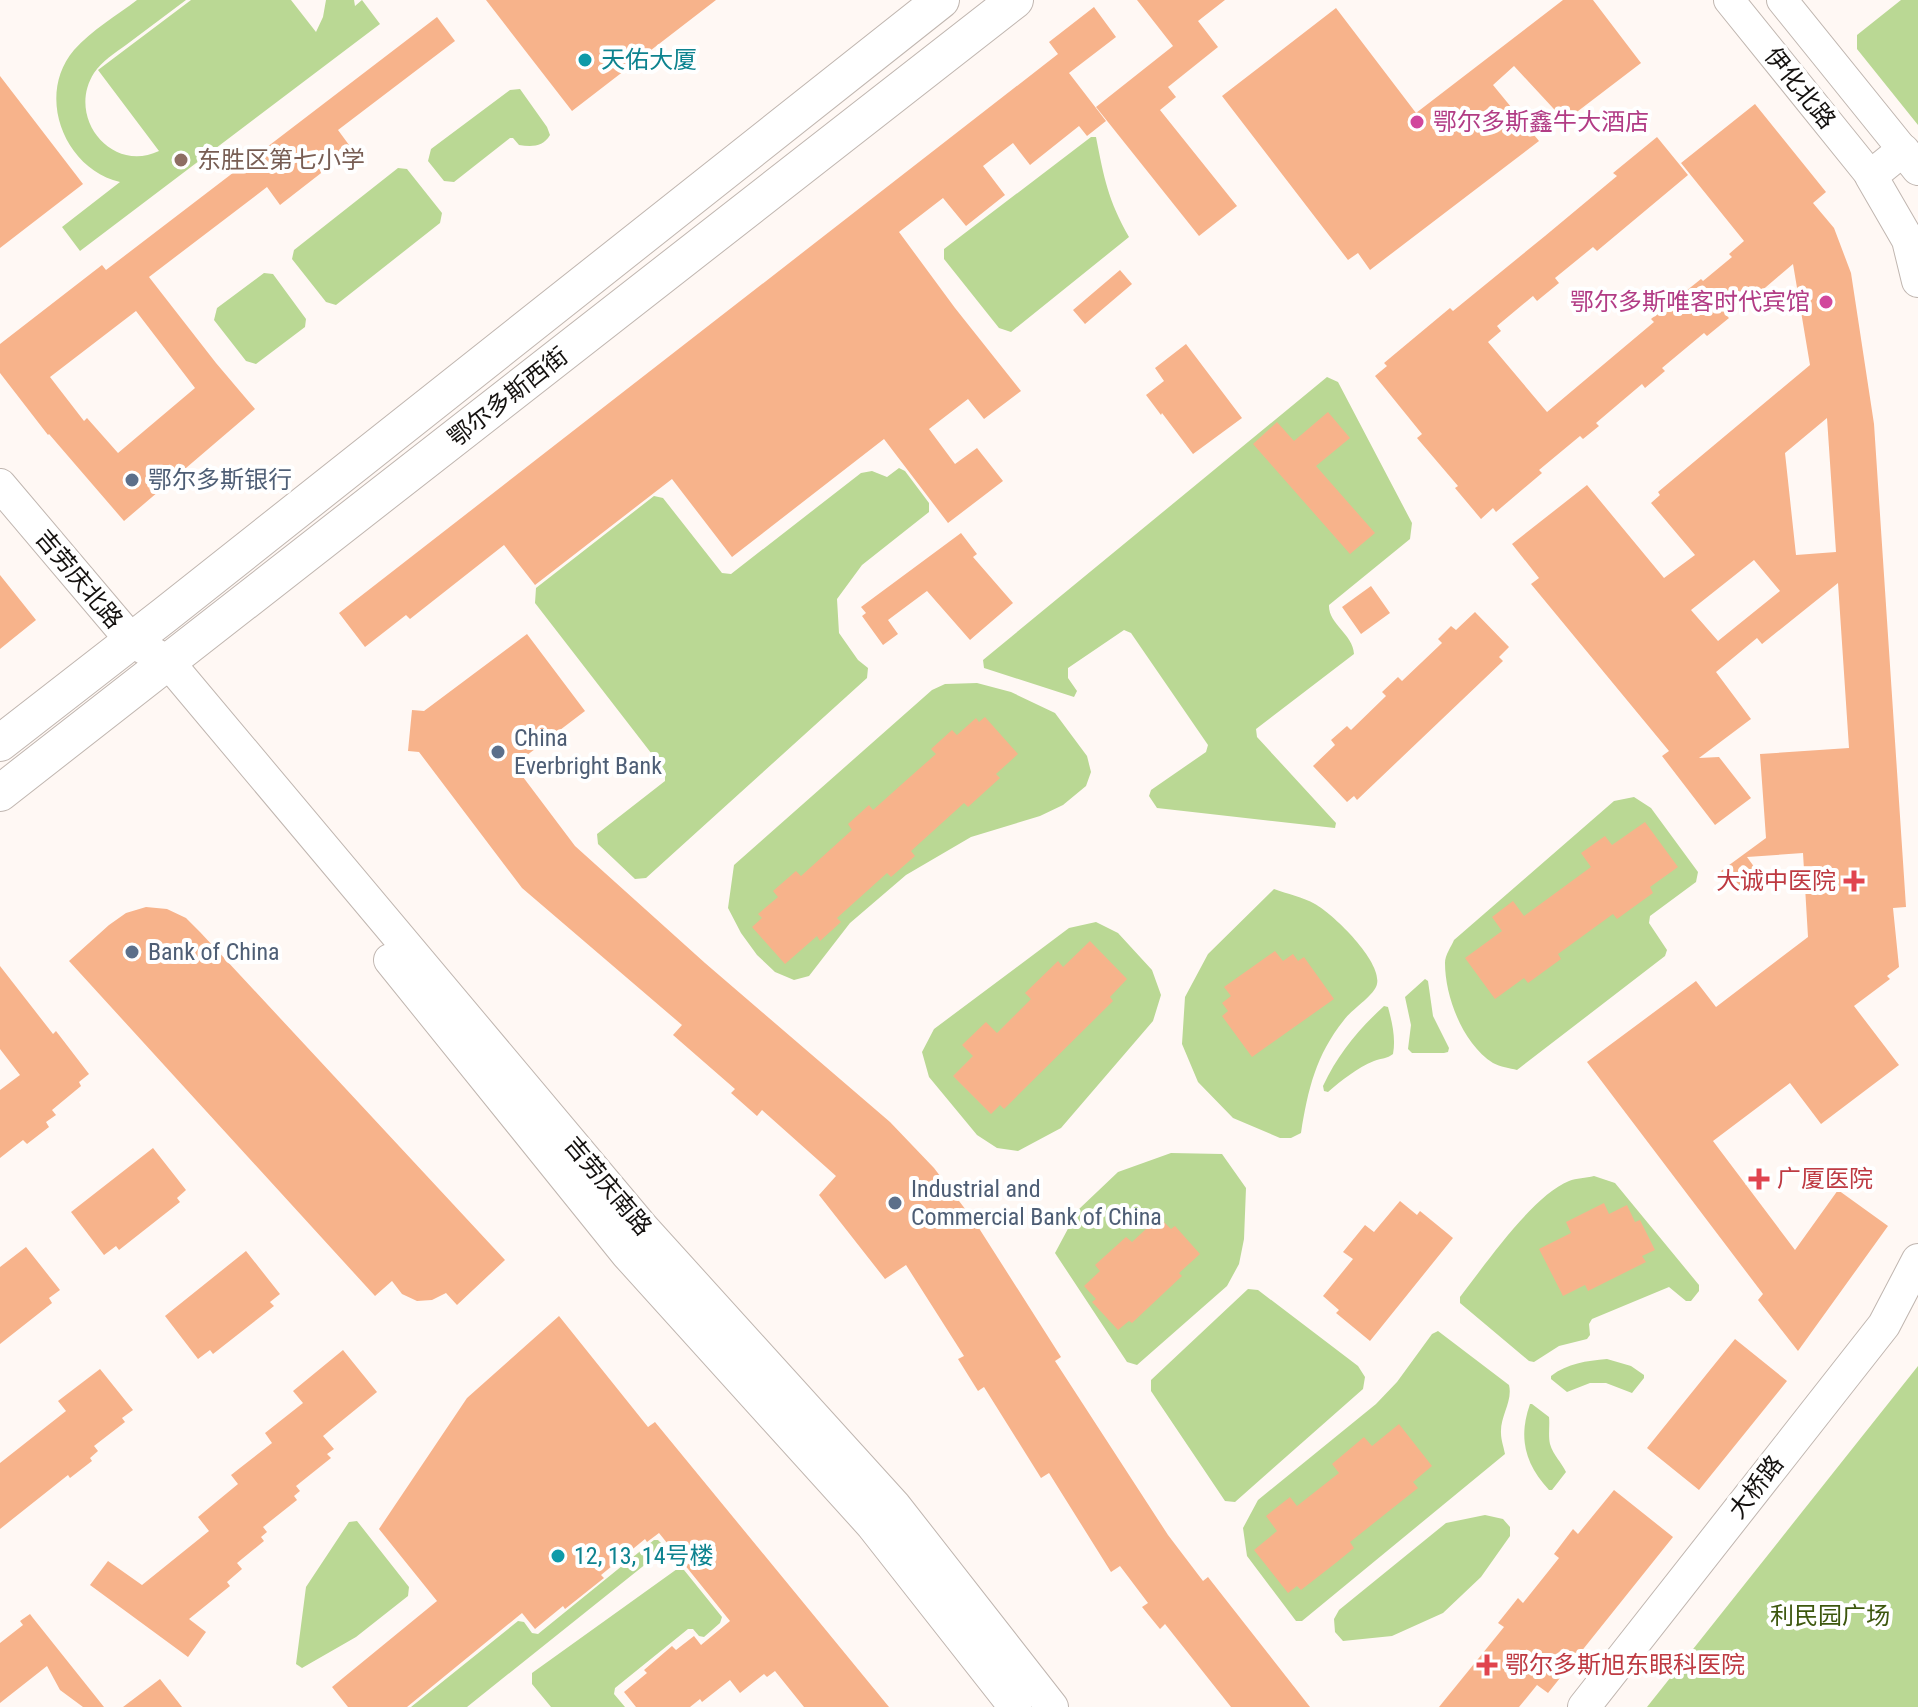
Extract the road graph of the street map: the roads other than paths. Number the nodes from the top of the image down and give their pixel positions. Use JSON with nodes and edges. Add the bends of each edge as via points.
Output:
{"nodes":[{"id":1,"x":941,"y":0,"type":"edge"},
{"id":2,"x":1015,"y":0,"type":"edge"},
{"id":3,"x":1729,"y":0,"type":"edge"},
{"id":4,"x":1782,"y":0,"type":"edge"},
{"id":5,"x":1910,"y":160,"type":"edge"},
{"id":6,"x":1871,"y":176,"type":"junction"},
{"id":7,"x":1918,"y":281,"type":"edge"},
{"id":8,"x":0,"y":485,"type":"edge"},
{"id":9,"x":132,"y":641,"type":"junction"},
{"id":10,"x":162,"y":667,"type":"junction"},
{"id":11,"x":0,"y":743,"type":"edge"},
{"id":12,"x":0,"y":793,"type":"edge"},
{"id":13,"x":1918,"y":1260,"type":"edge"},
{"id":14,"x":1015,"y":1707,"type":"edge"},
{"id":15,"x":1052,"y":1707,"type":"edge"},
{"id":16,"x":1584,"y":1707,"type":"edge"}],
"edges":[{"from":1,"to":9,"type":"main road","name":"鄂尔多斯西街"},
{"from":2,"to":10,"type":"main road","name":"鄂尔多斯西街"},
{"from":3,"to":6,"type":"street","name":"伊化北路"},
{"from":4,"to":5,"type":"street","name":"伊化北路"},
{"from":5,"to":6,"type":"main road"},
{"from":6,"to":7,"type":"main road","via":[[1908,240]]},
{"from":8,"to":9,"type":"main road","name":"吉劳庆北路"},
{"from":9,"to":10,"type":"main road","name":"吉劳庆北路"},
{"from":9,"to":11,"type":"main road","name":"鄂尔多斯西街"},
{"from":10,"to":12,"type":"main road","name":"鄂尔多斯西街"},
{"from":10,"to":14,"type":"main road","name":"吉劳庆南路","via":[[627,1254],[872,1525]]},
{"from":10,"to":15,"type":"main road","name":"吉劳庆南路","via":[[643,1228],[895,1506]]},
{"from":13,"to":16,"type":"main road","name":"大桥路","via":[[1884,1325]]}]}
